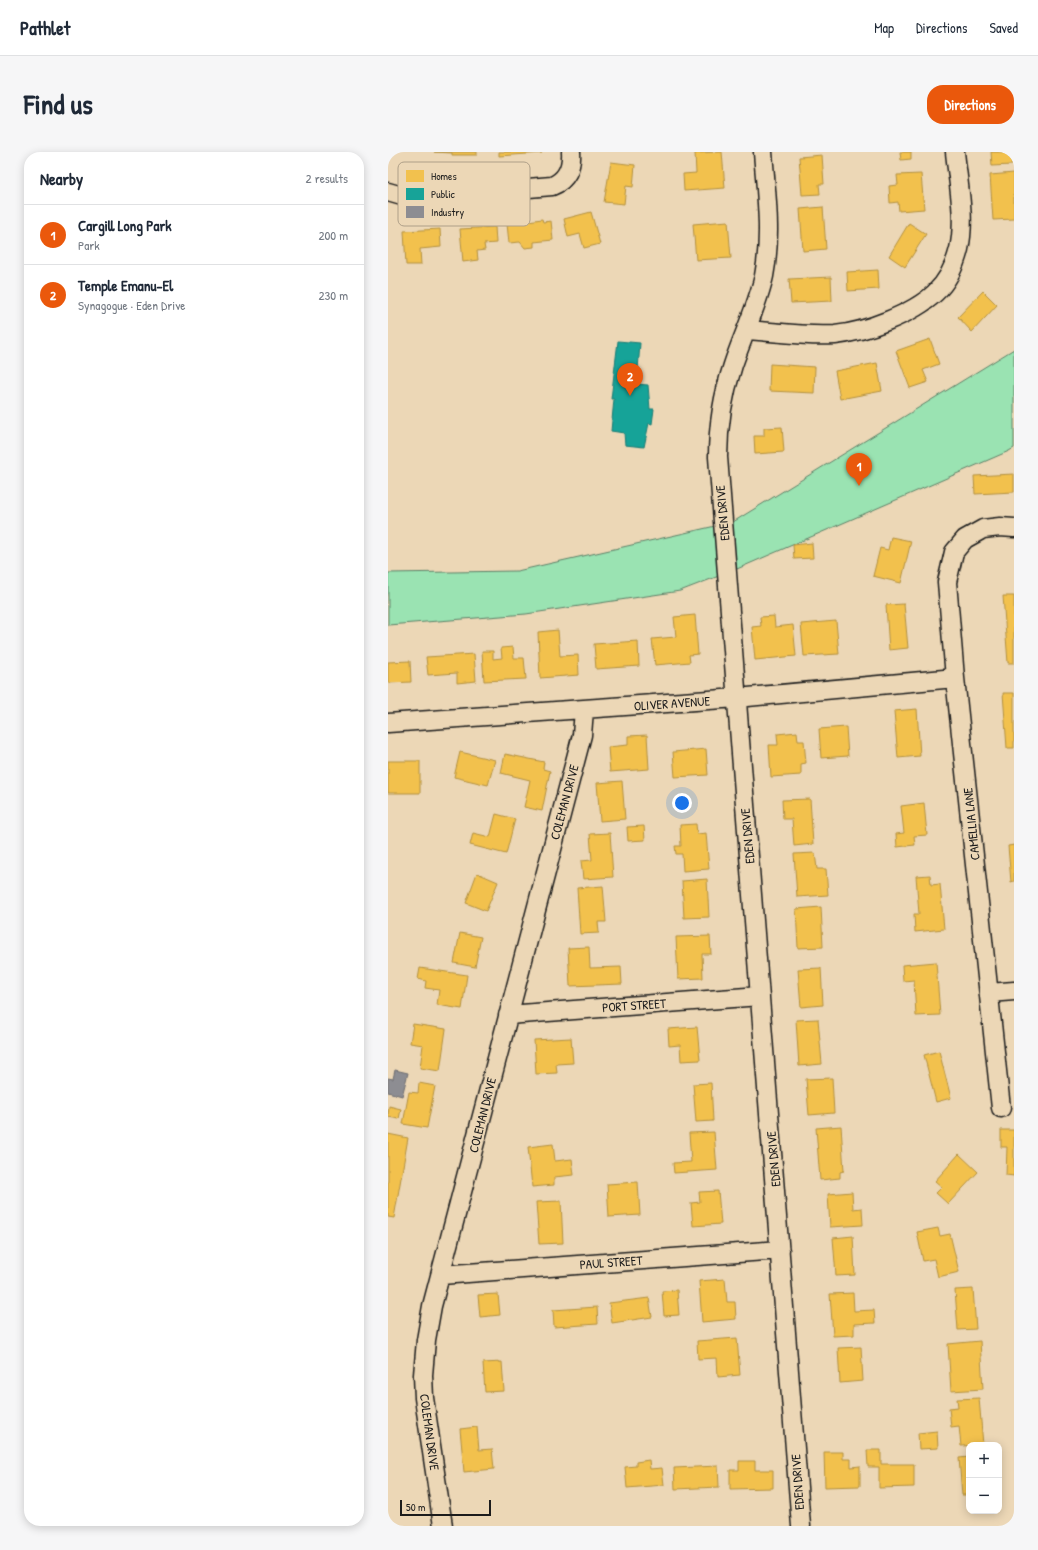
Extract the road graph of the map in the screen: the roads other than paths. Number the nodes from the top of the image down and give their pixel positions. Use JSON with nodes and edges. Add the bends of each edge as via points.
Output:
{"nodes":[{"id":1,"x":571,"y":152,"type":"edge"},
{"id":2,"x":763,"y":152,"type":"edge"},
{"id":3,"x":955,"y":152,"type":"edge"},
{"id":4,"x":530,"y":188,"type":"edge"},
{"id":5,"x":388,"y":192,"type":"edge"},
{"id":6,"x":398,"y":195,"type":"edge"},
{"id":7,"x":747,"y":330,"type":"junction"},
{"id":8,"x":1014,"y":528,"type":"edge"},
{"id":9,"x":955,"y":678,"type":"junction"},
{"id":10,"x":737,"y":698,"type":"junction"},
{"id":11,"x":584,"y":710,"type":"junction"},
{"id":12,"x":388,"y":723,"type":"edge"},
{"id":13,"x":1014,"y":991,"type":"edge"},
{"id":14,"x":989,"y":993,"type":"junction"},
{"id":15,"x":760,"y":996,"type":"junction"},
{"id":16,"x":508,"y":1015,"type":"junction"},
{"id":17,"x":1001,"y":1108,"type":"dead end"},
{"id":18,"x":780,"y":1250,"type":"junction"},
{"id":19,"x":441,"y":1275,"type":"junction"},
{"id":20,"x":443,"y":1526,"type":"edge"},
{"id":21,"x":801,"y":1526,"type":"edge"}],
"edges":[{"from":1,"to":4,"type":"street","via":[[568,173],[562,181],[552,186]]},
{"from":2,"to":7,"type":"street","name":"EDEN DRIVE","via":[[767,251],[764,277]]},
{"from":3,"to":7,"type":"street","via":[[961,237],[952,268],[934,295],[881,323],[847,333],[812,335]]},
{"from":5,"to":6,"type":"street"},
{"from":7,"to":10,"type":"street","name":"EDEN DRIVE","via":[[729,378],[721,412],[718,443],[718,472]]},
{"from":8,"to":9,"type":"street","name":"CAMELLIA LANE","via":[[983,529],[970,535],[960,542],[951,559],[947,582]]},
{"from":9,"to":10,"type":"street","name":"OLIVER AVENUE"},
{"from":9,"to":14,"type":"street","name":"CAMELLIA LANE"},
{"from":10,"to":11,"type":"street","name":"OLIVER AVENUE"},
{"from":10,"to":15,"type":"street","name":"EDEN DRIVE"},
{"from":11,"to":12,"type":"street","name":"OLIVER AVENUE"},
{"from":11,"to":16,"type":"street","name":"COLEMAN DRIVE","via":[[582,735]]},
{"from":13,"to":14,"type":"street"},
{"from":14,"to":17,"type":"street","name":"CAMELLIA LANE"},
{"from":15,"to":16,"type":"street","name":"PORT STREET"},
{"from":15,"to":18,"type":"street","name":"EDEN DRIVE"},
{"from":16,"to":19,"type":"street","name":"COLEMAN DRIVE"},
{"from":18,"to":19,"type":"street","name":"PAUL STREET"},
{"from":18,"to":21,"type":"street","name":"EDEN DRIVE"},
{"from":19,"to":20,"type":"street","name":"COLEMAN DRIVE","via":[[429,1323],[423,1375],[424,1398]]}]}
